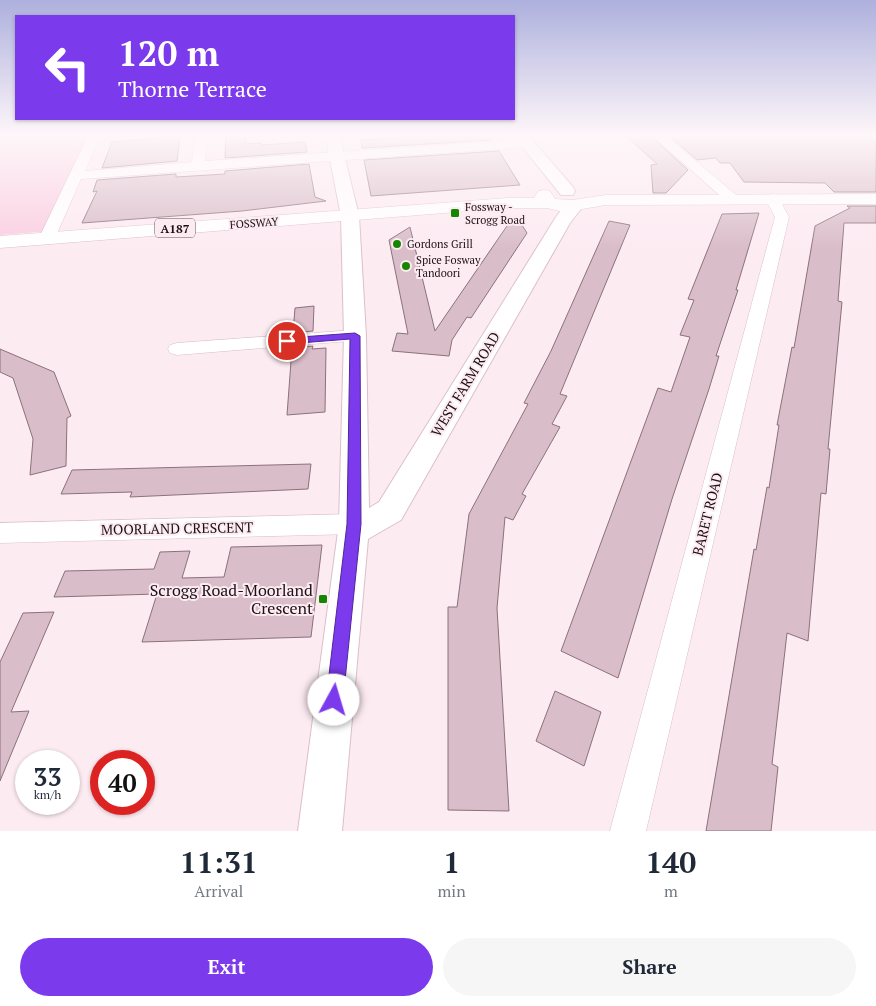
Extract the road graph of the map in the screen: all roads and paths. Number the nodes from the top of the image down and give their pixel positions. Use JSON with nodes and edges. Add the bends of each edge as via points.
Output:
{"nodes":[{"id":1,"x":107,"y":173,"type":"edge"},
{"id":2,"x":340,"y":173,"type":"edge"},
{"id":3,"x":545,"y":173,"type":"edge"},
{"id":4,"x":702,"y":173,"type":"edge"},
{"id":5,"x":77,"y":175,"type":"joint"},
{"id":6,"x":731,"y":198,"type":"junction"},
{"id":7,"x":772,"y":198,"type":"junction"},
{"id":8,"x":876,"y":198,"type":"edge"},
{"id":9,"x":561,"y":199,"type":"junction"},
{"id":10,"x":350,"y":216,"type":"junction"},
{"id":11,"x":47,"y":238,"type":"junction"},
{"id":12,"x":0,"y":242,"type":"edge"},
{"id":13,"x":355,"y":336,"type":"junction"},
{"id":14,"x":177,"y":348,"type":"dead end"},
{"id":15,"x":354,"y":528,"type":"junction"},
{"id":16,"x":0,"y":533,"type":"edge"},
{"id":17,"x":320,"y":831,"type":"edge"},
{"id":18,"x":628,"y":831,"type":"edge"}],
"edges":[{"from":1,"to":5,"type":"street"},
{"from":2,"to":10,"type":"street"},
{"from":3,"to":9,"type":"street"},
{"from":4,"to":6,"type":"street"},
{"from":5,"to":11,"type":"street"},
{"from":6,"to":7,"type":"main road","name":"FOSSWAY","number":"A187"},
{"from":6,"to":9,"type":"main road","name":"FOSSWAY","number":"A187"},
{"from":7,"to":8,"type":"main road","name":"FOSSWAY","number":"A187"},
{"from":7,"to":18,"type":"street","name":"BARET ROAD","via":[[782,217]]},
{"from":9,"to":10,"type":"main road","name":"FOSSWAY","number":"A187"},
{"from":9,"to":15,"type":"street","name":"WEST FARM ROAD","via":[[390,511]]},
{"from":10,"to":11,"type":"main road","name":"FOSSWAY","number":"A187"},
{"from":10,"to":13,"type":"street"},
{"from":11,"to":12,"type":"main road","name":"FOSSWAY","number":"A187"},
{"from":13,"to":14,"type":"street"},
{"from":13,"to":15,"type":"street"},
{"from":15,"to":16,"type":"street","name":"MOORLAND CRESCENT"},
{"from":15,"to":17,"type":"street"}]}
